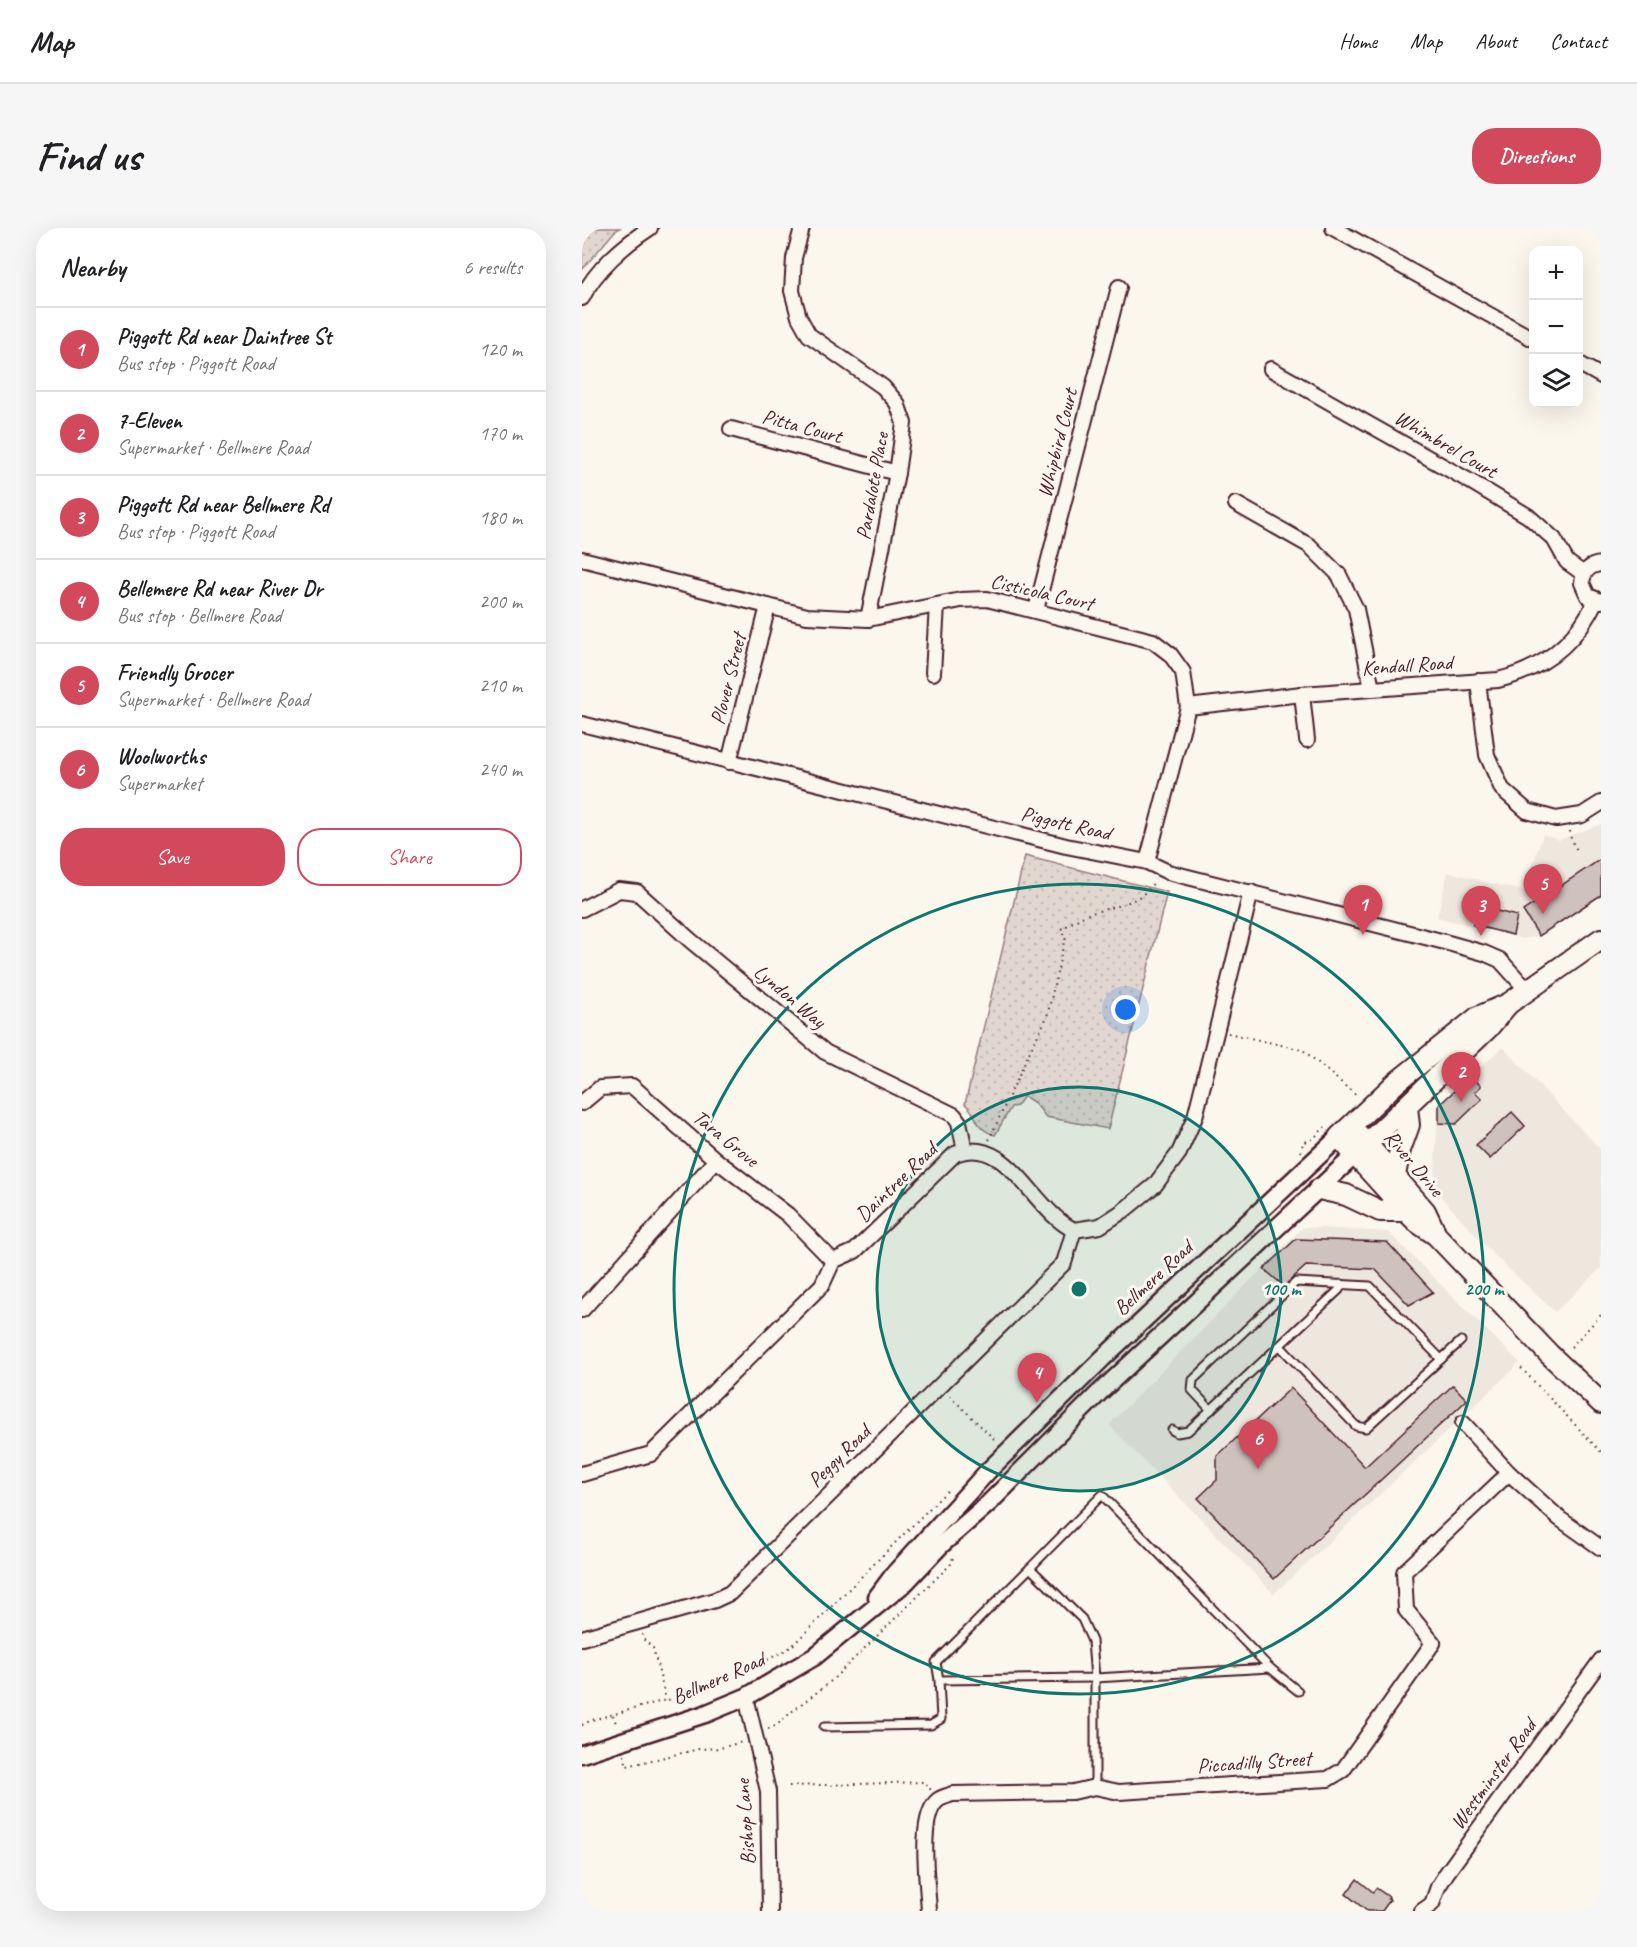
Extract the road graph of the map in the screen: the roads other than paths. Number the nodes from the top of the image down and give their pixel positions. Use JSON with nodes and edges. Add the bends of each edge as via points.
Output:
{"nodes":[{"id":1,"x":650,"y":228,"type":"edge"},
{"id":2,"x":802,"y":228,"type":"edge"},
{"id":3,"x":1333,"y":228,"type":"edge"},
{"id":4,"x":1119,"y":287,"type":"dead end"},
{"id":5,"x":582,"y":298,"type":"edge"},
{"id":6,"x":1529,"y":337,"type":"edge"},
{"id":7,"x":1583,"y":366,"type":"edge"},
{"id":8,"x":1271,"y":369,"type":"dead end"},
{"id":9,"x":1601,"y":376,"type":"edge"},
{"id":10,"x":731,"y":429,"type":"dead end"},
{"id":11,"x":897,"y":473,"type":"junction"},
{"id":12,"x":1236,"y":504,"type":"dead end"},
{"id":13,"x":582,"y":559,"type":"edge"},
{"id":14,"x":1601,"y":564,"type":"edge"},
{"id":15,"x":1584,"y":574,"type":"junction"},
{"id":16,"x":1598,"y":600,"type":"edge"},
{"id":17,"x":937,"y":605,"type":"junction"},
{"id":18,"x":768,"y":606,"type":"junction"},
{"id":19,"x":1036,"y":610,"type":"junction"},
{"id":20,"x":868,"y":619,"type":"junction"},
{"id":21,"x":933,"y":673,"type":"dead end"},
{"id":22,"x":1478,"y":681,"type":"junction"},
{"id":23,"x":1372,"y":689,"type":"junction"},
{"id":24,"x":1302,"y":693,"type":"junction"},
{"id":25,"x":1188,"y":707,"type":"junction"},
{"id":26,"x":582,"y":724,"type":"edge"},
{"id":27,"x":1307,"y":740,"type":"dead end"},
{"id":28,"x":729,"y":762,"type":"junction"},
{"id":29,"x":1601,"y":803,"type":"edge"},
{"id":30,"x":1153,"y":865,"type":"junction"},
{"id":31,"x":1251,"y":892,"type":"junction"},
{"id":32,"x":582,"y":909,"type":"edge"},
{"id":33,"x":1601,"y":939,"type":"edge"},
{"id":34,"x":1527,"y":990,"type":"junction"},
{"id":35,"x":1508,"y":1004,"type":"junction"},
{"id":36,"x":582,"y":1103,"type":"edge"},
{"id":37,"x":1407,"y":1107,"type":"junction"},
{"id":38,"x":1340,"y":1128,"type":"junction"},
{"id":39,"x":965,"y":1150,"type":"junction"},
{"id":40,"x":1361,"y":1150,"type":"junction"},
{"id":41,"x":716,"y":1160,"type":"junction"},
{"id":42,"x":1395,"y":1175,"type":"junction"},
{"id":43,"x":1319,"y":1189,"type":"junction"},
{"id":44,"x":1406,"y":1211,"type":"junction"},
{"id":45,"x":1074,"y":1230,"type":"junction"},
{"id":46,"x":1436,"y":1235,"type":"junction"},
{"id":47,"x":833,"y":1261,"type":"junction"},
{"id":48,"x":1342,"y":1284,"type":"junction"},
{"id":49,"x":582,"y":1310,"type":"edge"},
{"id":50,"x":1461,"y":1341,"type":"dead end"},
{"id":51,"x":1280,"y":1346,"type":"junction"},
{"id":52,"x":1441,"y":1359,"type":"junction"},
{"id":53,"x":1601,"y":1403,"type":"edge"},
{"id":54,"x":1211,"y":1410,"type":"junction"},
{"id":55,"x":1463,"y":1423,"type":"dead end"},
{"id":56,"x":1172,"y":1430,"type":"dead end"},
{"id":57,"x":1509,"y":1473,"type":"junction"},
{"id":58,"x":582,"y":1474,"type":"edge"},
{"id":59,"x":1601,"y":1548,"type":"edge"},
{"id":60,"x":1030,"y":1568,"type":"junction"},
{"id":61,"x":860,"y":1619,"type":"junction"},
{"id":62,"x":582,"y":1638,"type":"edge"},
{"id":63,"x":1601,"y":1660,"type":"edge"},
{"id":64,"x":1270,"y":1668,"type":"junction"},
{"id":65,"x":1095,"y":1678,"type":"junction"},
{"id":66,"x":939,"y":1680,"type":"junction"},
{"id":67,"x":1298,"y":1691,"type":"dead end"},
{"id":68,"x":746,"y":1697,"type":"junction"},
{"id":69,"x":824,"y":1727,"type":"dead end"},
{"id":70,"x":582,"y":1754,"type":"edge"},
{"id":71,"x":1095,"y":1787,"type":"junction"},
{"id":72,"x":1433,"y":1909,"type":"edge"},
{"id":73,"x":770,"y":1911,"type":"edge"},
{"id":74,"x":929,"y":1911,"type":"edge"}],
"edges":[{"from":1,"to":5,"type":"street","via":[[610,260]]},
{"from":2,"to":11,"type":"street","name":"Pardalote Place","via":[[794,258],[792,291],[799,317],[809,335],[883,387],[897,403],[904,423]]},
{"from":3,"to":6,"type":"street"},
{"from":4,"to":19,"type":"street","name":"Whipbird Court"},
{"from":7,"to":9,"type":"street"},
{"from":8,"to":15,"type":"street","name":"Whimbrel Court","via":[[1528,516],[1554,538],[1567,562]]},
{"from":10,"to":11,"type":"street","name":"Pitta Court"},
{"from":11,"to":20,"type":"street","name":"Pardalote Place"},
{"from":12,"to":23,"type":"street","via":[[1310,546],[1339,575],[1356,609]]},
{"from":13,"to":18,"type":"street","name":"Cisticola Court"},
{"from":14,"to":15,"type":"street","via":[[1591,566]]},
{"from":15,"to":16,"type":"street","via":[[1583,587],[1588,596]]},
{"from":16,"to":22,"type":"street","name":"Kendall Road","via":[[1577,633],[1550,659],[1518,675]]},
{"from":17,"to":19,"type":"street","name":"Cisticola Court","via":[[987,599]]},
{"from":17,"to":20,"type":"street","name":"Cisticola Court"},
{"from":17,"to":21,"type":"street"},
{"from":18,"to":20,"type":"street","name":"Cisticola Court","via":[[807,616]]},
{"from":18,"to":28,"type":"street","name":"Plover Street"},
{"from":19,"to":25,"type":"street","name":"Cisticola Court","via":[[1153,641],[1170,654],[1183,672]]},
{"from":22,"to":23,"type":"street","name":"Kendall Road"},
{"from":22,"to":29,"type":"street","via":[[1487,755],[1502,789],[1527,811],[1556,819],[1582,815]]},
{"from":23,"to":24,"type":"street","name":"Kendall Road"},
{"from":24,"to":25,"type":"street","name":"Kendall Road"},
{"from":24,"to":27,"type":"street"},
{"from":25,"to":30,"type":"street","name":"Cisticola Court"},
{"from":26,"to":28,"type":"street","name":"Piggott Road"},
{"from":28,"to":30,"type":"street","name":"Piggott Road"},
{"from":30,"to":31,"type":"street","name":"Piggott Road","via":[[1168,873]]},
{"from":31,"to":34,"type":"street","name":"Piggott Road","via":[[1484,953],[1500,960]]},
{"from":31,"to":45,"type":"street","via":[[1195,1117],[1179,1153],[1155,1185],[1123,1211],[1100,1226]]},
{"from":32,"to":39,"type":"street","name":"Lyndon Way","via":[[619,890],[637,892],[825,1052],[954,1115]]},
{"from":33,"to":34,"type":"main road","name":"Bellmere Road"},
{"from":34,"to":35,"type":"main road","name":"Bellmere Road"},
{"from":35,"to":37,"type":"main road","name":"Bellmere Road"},
{"from":35,"to":38,"type":"main road","name":"Bellmere Road","via":[[1478,1017]]},
{"from":36,"to":41,"type":"street","name":"Tara Grove","via":[[600,1088],[632,1086]]},
{"from":37,"to":40,"type":"main road","name":"Bellmere Road"},
{"from":37,"to":42,"type":"main road","via":[[1409,1125]]},
{"from":38,"to":40,"type":"main road","name":"River Drive"},
{"from":38,"to":61,"type":"street","name":"Bellmere Road","via":[[988,1471],[894,1574]]},
{"from":39,"to":45,"type":"street","name":"Daintree Road","via":[[987,1152],[1005,1162],[1055,1219]]},
{"from":39,"to":47,"type":"street","name":"Daintree Road","via":[[955,1154],[855,1251]]},
{"from":40,"to":42,"type":"main road","name":"River Drive"},
{"from":40,"to":43,"type":"street","name":"Bellmere Road"},
{"from":40,"to":44,"type":"main road","name":"River Drive"},
{"from":41,"to":47,"type":"street","name":"Tara Grove","via":[[788,1215]]},
{"from":41,"to":49,"type":"street"},
{"from":42,"to":46,"type":"main road","name":"River Drive","via":[[1425,1211]]},
{"from":43,"to":44,"type":"main road","via":[[1346,1195],[1380,1211]]},
{"from":43,"to":61,"type":"street","name":"Bellmere Road","via":[[1102,1390],[906,1582]]},
{"from":44,"to":46,"type":"main road","name":"River Drive"},
{"from":45,"to":62,"type":"street","name":"Peggy Road","via":[[1064,1263],[730,1593]]},
{"from":46,"to":53,"type":"main road","name":"River Drive"},
{"from":47,"to":58,"type":"street","via":[[822,1285],[651,1454]]},
{"from":48,"to":51,"type":"lane"},
{"from":48,"to":52,"type":"lane","via":[[1370,1286]]},
{"from":48,"to":54,"type":"lane","via":[[1296,1282],[1285,1291],[1193,1380],[1192,1390]]},
{"from":50,"to":52,"type":"lane"},
{"from":51,"to":52,"type":"lane","via":[[1361,1428],[1370,1426]]},
{"from":51,"to":54,"type":"lane"},
{"from":54,"to":56,"type":"lane","via":[[1188,1431]]},
{"from":55,"to":57,"type":"street"},
{"from":57,"to":59,"type":"street","via":[[1560,1519]]},
{"from":57,"to":71,"type":"street","name":"Piccadilly Street","via":[[1404,1572],[1406,1610],[1433,1643],[1343,1770],[1329,1779],[1119,1792]]},
{"from":60,"to":64,"type":"lane","via":[[1102,1496]]},
{"from":60,"to":65,"type":"lane","via":[[1082,1619],[1092,1641]]},
{"from":60,"to":66,"type":"lane","via":[[936,1662]]},
{"from":61,"to":68,"type":"street","name":"Bellmere Road","via":[[814,1657]]},
{"from":63,"to":72,"type":"street","name":"Westminster Road","via":[[1446,1874]]},
{"from":64,"to":65,"type":"lane"},
{"from":64,"to":67,"type":"lane"},
{"from":65,"to":66,"type":"lane"},
{"from":65,"to":71,"type":"lane"},
{"from":66,"to":69,"type":"lane","via":[[941,1719],[932,1725]]},
{"from":68,"to":70,"type":"street","name":"Bellmere Road"},
{"from":68,"to":73,"type":"street","name":"Bishop Lane","via":[[768,1791]]},
{"from":71,"to":74,"type":"street","name":"Piccadilly Street","via":[[1073,1792],[952,1794],[938,1800],[926,1827]]}]}
